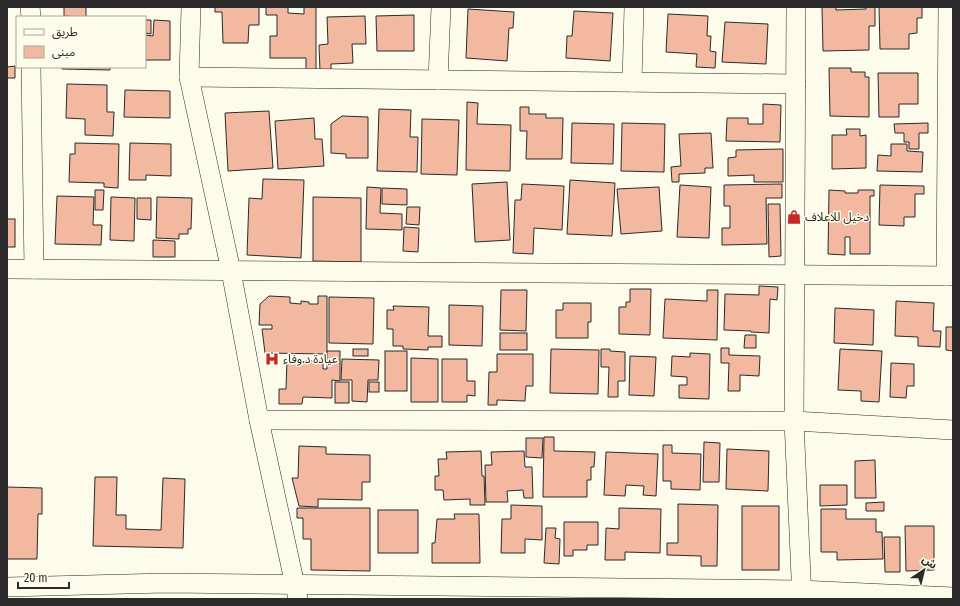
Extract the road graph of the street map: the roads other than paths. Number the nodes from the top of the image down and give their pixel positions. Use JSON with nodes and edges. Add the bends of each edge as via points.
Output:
{"nodes":[{"id":1,"x":190,"y":7,"type":"edge"},
{"id":2,"x":441,"y":7,"type":"edge"},
{"id":3,"x":634,"y":7,"type":"edge"},
{"id":4,"x":796,"y":7,"type":"edge"},
{"id":5,"x":948,"y":7,"type":"edge"},
{"id":6,"x":31,"y":68,"type":"edge"},
{"id":7,"x":189,"y":77,"type":"junction"},
{"id":8,"x":438,"y":80,"type":"junction"},
{"id":9,"x":632,"y":82,"type":"junction"},
{"id":10,"x":796,"y":84,"type":"junction"},
{"id":11,"x":7,"y":269,"type":"edge"},
{"id":12,"x":34,"y":269,"type":"junction"},
{"id":13,"x":231,"y":271,"type":"junction"},
{"id":14,"x":795,"y":275,"type":"junction"},
{"id":15,"x":949,"y":276,"type":"edge"},
{"id":16,"x":259,"y":420,"type":"junction"},
{"id":17,"x":794,"y":421,"type":"junction"},
{"id":18,"x":953,"y":430,"type":"edge"},
{"id":19,"x":18,"y":591,"type":"edge"},
{"id":20,"x":166,"y":591,"type":"edge"},
{"id":21,"x":296,"y":592,"type":"edge"},
{"id":22,"x":801,"y":594,"type":"edge"},
{"id":23,"x":953,"y":598,"type":"edge"}],
"edges":[{"from":1,"to":7,"type":"street"},
{"from":2,"to":8,"type":"street"},
{"from":3,"to":9,"type":"street"},
{"from":4,"to":10,"type":"street"},
{"from":5,"to":15,"type":"street"},
{"from":6,"to":12,"type":"street"},
{"from":7,"to":8,"type":"street"},
{"from":7,"to":13,"type":"street"},
{"from":8,"to":9,"type":"street"},
{"from":9,"to":10,"type":"street"},
{"from":10,"to":14,"type":"street"},
{"from":11,"to":12,"type":"street"},
{"from":12,"to":13,"type":"street"},
{"from":13,"to":14,"type":"street"},
{"from":13,"to":16,"type":"street"},
{"from":14,"to":15,"type":"street"},
{"from":14,"to":17,"type":"street"},
{"from":16,"to":17,"type":"street"},
{"from":16,"to":21,"type":"street"},
{"from":17,"to":18,"type":"street"},
{"from":17,"to":22,"type":"street"},
{"from":19,"to":20,"type":"street"},
{"from":20,"to":21,"type":"street"},
{"from":21,"to":22,"type":"street"},
{"from":22,"to":23,"type":"street"}]}
